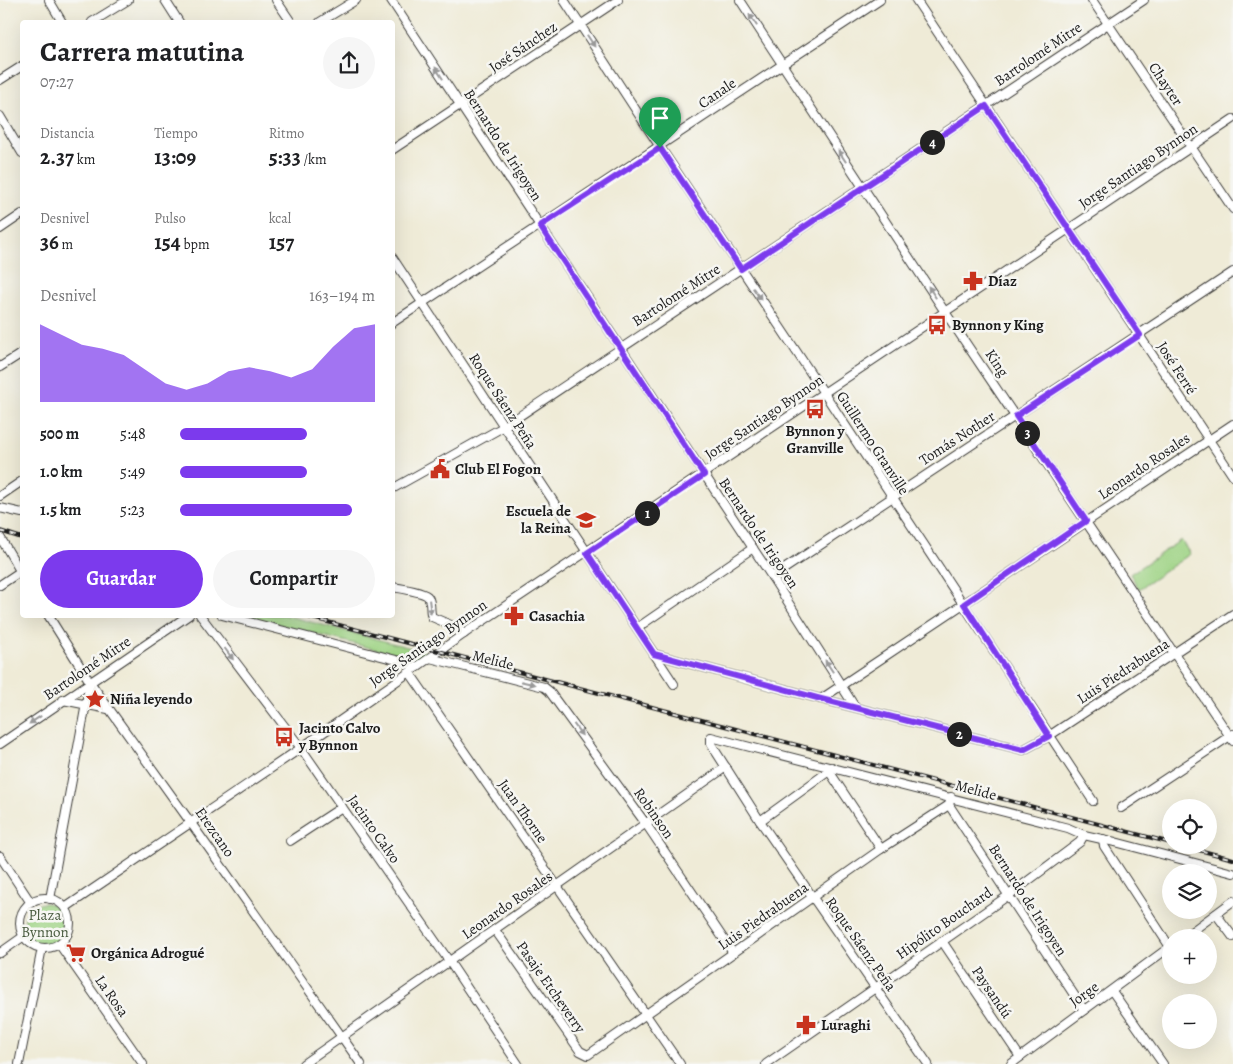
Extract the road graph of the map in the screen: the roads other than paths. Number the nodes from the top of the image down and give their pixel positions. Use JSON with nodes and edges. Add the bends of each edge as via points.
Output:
{"nodes":[{"id":1,"x":48,"y":0,"type":"edge"},
{"id":2,"x":128,"y":0,"type":"edge"},
{"id":3,"x":165,"y":0,"type":"edge"},
{"id":4,"x":276,"y":0,"type":"edge"},
{"id":5,"x":356,"y":0,"type":"edge"},
{"id":6,"x":391,"y":0,"type":"edge"},
{"id":7,"x":564,"y":0,"type":"edge"},
{"id":8,"x":618,"y":0,"type":"edge"},
{"id":9,"x":740,"y":0,"type":"edge"},
{"id":10,"x":880,"y":0,"type":"edge"},
{"id":11,"x":916,"y":0,"type":"edge"},
{"id":12,"x":1092,"y":0,"type":"edge"},
{"id":13,"x":1144,"y":0,"type":"edge"},
{"id":14,"x":61,"y":20,"type":"edge"},
{"id":15,"x":95,"y":20,"type":"edge"},
{"id":16,"x":178,"y":20,"type":"edge"},
{"id":17,"x":290,"y":20,"type":"edge"},
{"id":18,"x":323,"y":20,"type":"edge"},
{"id":19,"x":1108,"y":24,"type":"junction"},
{"id":20,"x":581,"y":25,"type":"junction"},
{"id":21,"x":783,"y":66,"type":"junction"},
{"id":22,"x":20,"y":67,"type":"edge"},
{"id":23,"x":0,"y":80,"type":"edge"},
{"id":24,"x":460,"y":105,"type":"junction"},
{"id":25,"x":986,"y":106,"type":"junction"},
{"id":26,"x":0,"y":116,"type":"edge"},
{"id":27,"x":1233,"y":120,"type":"edge"},
{"id":28,"x":1191,"y":147,"type":"junction"},
{"id":29,"x":395,"y":148,"type":"edge"},
{"id":30,"x":660,"y":148,"type":"junction"},
{"id":31,"x":20,"y":150,"type":"edge"},
{"id":32,"x":863,"y":188,"type":"junction"},
{"id":33,"x":1233,"y":209,"type":"edge"},
{"id":34,"x":20,"y":215,"type":"edge"},
{"id":35,"x":540,"y":226,"type":"junction"},
{"id":36,"x":0,"y":229,"type":"edge"},
{"id":37,"x":1069,"y":229,"type":"junction"},
{"id":38,"x":395,"y":261,"type":"edge"},
{"id":39,"x":741,"y":269,"type":"junction"},
{"id":40,"x":1233,"y":272,"type":"edge"},
{"id":41,"x":423,"y":303,"type":"junction"},
{"id":42,"x":945,"y":312,"type":"junction"},
{"id":43,"x":395,"y":321,"type":"edge"},
{"id":44,"x":1140,"y":335,"type":"junction"},
{"id":45,"x":621,"y":348,"type":"junction"},
{"id":46,"x":20,"y":354,"type":"edge"},
{"id":47,"x":0,"y":367,"type":"edge"},
{"id":48,"x":824,"y":393,"type":"junction"},
{"id":49,"x":1016,"y":416,"type":"junction"},
{"id":50,"x":1233,"y":424,"type":"edge"},
{"id":51,"x":503,"y":426,"type":"junction"},
{"id":52,"x":1208,"y":440,"type":"junction"},
{"id":53,"x":704,"y":475,"type":"junction"},
{"id":54,"x":1233,"y":476,"type":"edge"},
{"id":55,"x":20,"y":482,"type":"edge"},
{"id":56,"x":395,"y":487,"type":"edge"},
{"id":57,"x":0,"y":496,"type":"edge"},
{"id":58,"x":892,"y":498,"type":"junction"},
{"id":59,"x":0,"y":508,"type":"edge"},
{"id":60,"x":20,"y":513,"type":"edge"},
{"id":61,"x":1086,"y":521,"type":"junction"},
{"id":62,"x":0,"y":537,"type":"edge"},
{"id":63,"x":753,"y":548,"type":"junction"},
{"id":64,"x":587,"y":553,"type":"junction"},
{"id":65,"x":20,"y":569,"type":"edge"},
{"id":66,"x":20,"y":573,"type":"edge"},
{"id":67,"x":772,"y":577,"type":"junction"},
{"id":68,"x":0,"y":585,"type":"edge"},
{"id":69,"x":395,"y":587,"type":"edge"},
{"id":70,"x":964,"y":604,"type":"junction"},
{"id":71,"x":1233,"y":614,"type":"edge"},
{"id":72,"x":50,"y":618,"type":"edge"},
{"id":73,"x":184,"y":618,"type":"edge"},
{"id":74,"x":202,"y":618,"type":"edge"},
{"id":75,"x":234,"y":618,"type":"edge"},
{"id":76,"x":637,"y":628,"type":"junction"},
{"id":77,"x":464,"y":634,"type":"junction"},
{"id":78,"x":1175,"y":653,"type":"junction"},
{"id":79,"x":654,"y":654,"type":"junction"},
{"id":80,"x":430,"y":658,"type":"junction"},
{"id":81,"x":418,"y":667,"type":"junction"},
{"id":82,"x":410,"y":673,"type":"junction"},
{"id":83,"x":90,"y":682,"type":"junction"},
{"id":84,"x":674,"y":684,"type":"dead end"},
{"id":85,"x":842,"y":685,"type":"junction"},
{"id":86,"x":549,"y":691,"type":"joint"},
{"id":87,"x":821,"y":699,"type":"junction"},
{"id":88,"x":63,"y":700,"type":"junction"},
{"id":89,"x":85,"y":704,"type":"junction"},
{"id":90,"x":855,"y":707,"type":"junction"},
{"id":91,"x":108,"y":709,"type":"junction"},
{"id":92,"x":1049,"y":736,"type":"junction"},
{"id":93,"x":711,"y":737,"type":"joint"},
{"id":94,"x":1232,"y":737,"type":"edge"},
{"id":95,"x":0,"y":744,"type":"edge"},
{"id":96,"x":300,"y":748,"type":"junction"},
{"id":97,"x":726,"y":767,"type":"junction"},
{"id":98,"x":831,"y":769,"type":"junction"},
{"id":99,"x":950,"y":801,"type":"junction"},
{"id":100,"x":1093,"y":801,"type":"dead end"},
{"id":101,"x":342,"y":807,"type":"junction"},
{"id":102,"x":1121,"y":808,"type":"dead end"},
{"id":103,"x":760,"y":821,"type":"junction"},
{"id":104,"x":191,"y":823,"type":"junction"},
{"id":105,"x":646,"y":824,"type":"junction"},
{"id":106,"x":1084,"y":835,"type":"junction"},
{"id":107,"x":1102,"y":839,"type":"junction"},
{"id":108,"x":290,"y":841,"type":"dead end"},
{"id":109,"x":881,"y":850,"type":"junction"},
{"id":110,"x":0,"y":856,"type":"edge"},
{"id":111,"x":1233,"y":873,"type":"edge"},
{"id":112,"x":558,"y":886,"type":"junction"},
{"id":113,"x":1009,"y":895,"type":"junction"},
{"id":114,"x":812,"y":898,"type":"junction"},
{"id":115,"x":50,"y":899,"type":"junction"},
{"id":116,"x":1233,"y":902,"type":"edge"},
{"id":117,"x":31,"y":903,"type":"junction"},
{"id":118,"x":65,"y":908,"type":"junction"},
{"id":119,"x":1217,"y":913,"type":"edge"},
{"id":120,"x":1217,"y":915,"type":"edge"},
{"id":121,"x":1209,"y":919,"type":"edge"},
{"id":122,"x":1195,"y":929,"type":"edge"},
{"id":123,"x":495,"y":930,"type":"junction"},
{"id":124,"x":1162,"y":935,"type":"edge"},
{"id":125,"x":24,"y":936,"type":"junction"},
{"id":126,"x":1233,"y":937,"type":"edge"},
{"id":127,"x":942,"y":942,"type":"junction"},
{"id":128,"x":59,"y":944,"type":"junction"},
{"id":129,"x":42,"y":948,"type":"junction"},
{"id":130,"x":0,"y":953,"type":"edge"},
{"id":131,"x":733,"y":953,"type":"junction"},
{"id":132,"x":1162,"y":953,"type":"edge"},
{"id":133,"x":449,"y":961,"type":"junction"},
{"id":134,"x":874,"y":988,"type":"junction"},
{"id":135,"x":1112,"y":991,"type":"junction"},
{"id":136,"x":1084,"y":1010,"type":"junction"},
{"id":137,"x":647,"y":1015,"type":"junction"},
{"id":138,"x":342,"y":1036,"type":"junction"},
{"id":139,"x":588,"y":1055,"type":"joint"},
{"id":140,"x":1020,"y":1057,"type":"junction"},
{"id":141,"x":19,"y":1064,"type":"edge"},
{"id":142,"x":143,"y":1064,"type":"edge"},
{"id":143,"x":303,"y":1064,"type":"edge"},
{"id":144,"x":361,"y":1064,"type":"edge"},
{"id":145,"x":518,"y":1064,"type":"edge"},
{"id":146,"x":680,"y":1064,"type":"edge"},
{"id":147,"x":766,"y":1064,"type":"edge"},
{"id":148,"x":928,"y":1064,"type":"edge"},
{"id":149,"x":1011,"y":1064,"type":"edge"},
{"id":150,"x":1163,"y":1064,"type":"edge"}],
"edges":[{"from":1,"to":14,"type":"street"},
{"from":2,"to":15,"type":"street"},
{"from":3,"to":16,"type":"street"},
{"from":4,"to":17,"type":"street"},
{"from":5,"to":18,"type":"street"},
{"from":24,"to":6,"type":"street","name":"Bernardo de Irigoyen","one_way":true},
{"from":7,"to":20,"type":"street","name":"Guillermo Granville"},
{"from":8,"to":20,"type":"street","name":"José Sánchez"},
{"from":21,"to":9,"type":"street","name":"King","one_way":true},
{"from":10,"to":21,"type":"street","name":"Canale"},
{"from":11,"to":25,"type":"street","name":"José Ferré"},
{"from":12,"to":19,"type":"street","name":"Chayter"},
{"from":13,"to":19,"type":"street","name":"Bartolomé Mitre"},
{"from":19,"to":25,"type":"street","name":"Bartolomé Mitre"},
{"from":19,"to":28,"type":"street","name":"Chayter"},
{"from":20,"to":24,"type":"street","name":"José Sánchez"},
{"from":20,"to":30,"type":"street","name":"Guillermo Granville","one_way":true},
{"from":21,"to":30,"type":"street","name":"Canale"},
{"from":32,"to":21,"type":"street","name":"King","one_way":true},
{"from":22,"to":23,"type":"street"},
{"from":24,"to":29,"type":"street","name":"José Sánchez"},
{"from":24,"to":35,"type":"street","name":"Bernardo de Irigoyen"},
{"from":25,"to":32,"type":"street","name":"Bartolomé Mitre"},
{"from":25,"to":37,"type":"street","name":"José Ferré"},
{"from":26,"to":31,"type":"street"},
{"from":27,"to":28,"type":"street","name":"Jorge Santiago Bynnon"},
{"from":28,"to":33,"type":"street","name":"Chayter"},
{"from":28,"to":37,"type":"street","name":"Jorge Santiago Bynnon"},
{"from":30,"to":35,"type":"street","name":"Canale"},
{"from":30,"to":39,"type":"street","name":"Guillermo Granville"},
{"from":32,"to":39,"type":"street","name":"Bartolomé Mitre"},
{"from":42,"to":32,"type":"street","name":"King","one_way":true},
{"from":34,"to":36,"type":"street"},
{"from":35,"to":41,"type":"street","name":"Canale"},
{"from":35,"to":45,"type":"street","name":"Bernardo de Irigoyen"},
{"from":37,"to":42,"type":"street","name":"Jorge Santiago Bynnon"},
{"from":37,"to":44,"type":"street","name":"José Ferré"},
{"from":38,"to":41,"type":"street","name":"Roque Sáenz Peña"},
{"from":39,"to":45,"type":"street","name":"Bartolomé Mitre"},
{"from":39,"to":48,"type":"street","name":"Guillermo Granville","one_way":true},
{"from":40,"to":44,"type":"street","name":"Tomás Nother"},
{"from":41,"to":43,"type":"street","name":"Canale"},
{"from":41,"to":51,"type":"street","name":"Roque Sáenz Peña"},
{"from":42,"to":48,"type":"street","name":"Jorge Santiago Bynnon"},
{"from":42,"to":49,"type":"street","name":"King"},
{"from":44,"to":49,"type":"street","name":"Tomás Nother"},
{"from":44,"to":52,"type":"street","name":"José Ferré"},
{"from":45,"to":51,"type":"street","name":"Bartolomé Mitre"},
{"from":45,"to":53,"type":"street","name":"Bernardo de Irigoyen"},
{"from":46,"to":47,"type":"street"},
{"from":48,"to":53,"type":"street","name":"Jorge Santiago Bynnon"},
{"from":48,"to":58,"type":"street","name":"Guillermo Granville"},
{"from":49,"to":58,"type":"street","name":"Tomás Nother"},
{"from":49,"to":61,"type":"street","name":"King"},
{"from":50,"to":52,"type":"street","name":"Leonardo Rosales"},
{"from":51,"to":56,"type":"street","name":"Bartolomé Mitre"},
{"from":51,"to":64,"type":"street","name":"Roque Sáenz Peña"},
{"from":52,"to":54,"type":"street","name":"José Ferré"},
{"from":52,"to":61,"type":"street","name":"Leonardo Rosales"},
{"from":53,"to":63,"type":"street","name":"Bernardo de Irigoyen"},
{"from":53,"to":64,"type":"street","name":"Jorge Santiago Bynnon"},
{"from":55,"to":57,"type":"street"},
{"from":58,"to":67,"type":"street","name":"Tomás Nother"},
{"from":58,"to":70,"type":"street","name":"Guillermo Granville"},
{"from":59,"to":60,"type":"street"},
{"from":61,"to":70,"type":"street","name":"Leonardo Rosales"},
{"from":61,"to":78,"type":"street","name":"King"},
{"from":62,"to":65,"type":"street"},
{"from":63,"to":67,"type":"street","name":"Bernardo de Irigoyen"},
{"from":63,"to":76,"type":"street"},
{"from":64,"to":76,"type":"street","name":"Roque Sáenz Peña"},
{"from":64,"to":77,"type":"street","name":"Jorge Santiago Bynnon"},
{"from":66,"to":68,"type":"street"},
{"from":85,"to":67,"type":"street","name":"Bernardo de Irigoyen","one_way":true},
{"from":69,"to":77,"type":"street","one_way":true,"via":[[426,595],[430,600],[432,618],[458,628]]},
{"from":70,"to":85,"type":"street","name":"Leonardo Rosales"},
{"from":70,"to":92,"type":"street","name":"Guillermo Granville"},
{"from":71,"to":78,"type":"street","name":"Luis Piedrabuena"},
{"from":72,"to":83,"type":"street","name":"Erezcano"},
{"from":73,"to":83,"type":"street","name":"Bartolomé Mitre"},
{"from":74,"to":96,"type":"street","name":"Jacinto Calvo","one_way":true},
{"from":75,"to":81,"type":"street"},
{"from":76,"to":79,"type":"street","name":"Roque Sáenz Peña"},
{"from":77,"to":80,"type":"street","name":"Jorge Santiago Bynnon"},
{"from":78,"to":92,"type":"street","name":"Luis Piedrabuena"},
{"from":78,"to":94,"type":"street","name":"King"},
{"from":79,"to":84,"type":"street","name":"Roque Sáenz Peña"},
{"from":79,"to":87,"type":"street"},
{"from":80,"to":81,"type":"street","name":"Jorge Santiago Bynnon"},
{"from":80,"to":86,"type":"street","name":"Melide","one_way":true,"via":[[544,687]]},
{"from":81,"to":82,"type":"street","name":"Jorge Santiago Bynnon"},
{"from":82,"to":96,"type":"street","name":"Jorge Santiago Bynnon"},
{"from":82,"to":112,"type":"street","name":"Juan Thorne"},
{"from":83,"to":88,"type":"street","name":"Bartolomé Mitre"},
{"from":83,"to":89,"type":"street"},
{"from":83,"to":91,"type":"street","name":"Erezcano"},
{"from":85,"to":87,"type":"street","name":"Leonardo Rosales"},
{"from":85,"to":90,"type":"street","name":"Bernardo de Irigoyen"},
{"from":86,"to":105,"type":"street","name":"Robinson","one_way":true},
{"from":87,"to":90,"type":"street"},
{"from":88,"to":89,"type":"street"},
{"from":88,"to":95,"type":"street","name":"Bartolomé Mitre","one_way":true},
{"from":89,"to":91,"type":"street"},
{"from":89,"to":115,"type":"street"},
{"from":90,"to":92,"type":"street","name":"Luis Piedrabuena","via":[[1019,750]]},
{"from":91,"to":104,"type":"street","name":"Erezcano"},
{"from":92,"to":100,"type":"street","name":"Guillermo Granville"},
{"from":93,"to":97,"type":"street","name":"Roque Sáenz Peña","via":[[711,744]]},
{"from":93,"to":98,"type":"street","name":"Melide"},
{"from":94,"to":102,"type":"street"},
{"from":96,"to":101,"type":"street","name":"Jacinto Calvo"},
{"from":96,"to":104,"type":"street","name":"Jorge Santiago Bynnon"},
{"from":97,"to":103,"type":"street","name":"Roque Sáenz Peña"},
{"from":97,"to":105,"type":"street","name":"Leonardo Rosales"},
{"from":98,"to":99,"type":"street","name":"Melide"},
{"from":98,"to":103,"type":"street"},
{"from":98,"to":109,"type":"street"},
{"from":99,"to":106,"type":"street","name":"Melide","via":[[1068,828]]},
{"from":99,"to":109,"type":"street","name":"Luis Piedrabuena"},
{"from":99,"to":113,"type":"street","name":"Bernardo de Irigoyen"},
{"from":101,"to":108,"type":"street"},
{"from":101,"to":133,"type":"street","name":"Jacinto Calvo"},
{"from":103,"to":114,"type":"street","name":"Roque Sáenz Peña"},
{"from":104,"to":118,"type":"street","name":"Jorge Santiago Bynnon"},
{"from":104,"to":138,"type":"street","name":"Erezcano"},
{"from":105,"to":112,"type":"street","name":"Leonardo Rosales"},
{"from":105,"to":131,"type":"street","name":"Robinson"},
{"from":106,"to":107,"type":"street","name":"Melide"},
{"from":106,"to":113,"type":"street","name":"Hipólito Bouchard","via":[[1080,842]]},
{"from":107,"to":111,"type":"street","name":"Melide"},
{"from":107,"to":124,"type":"street"},
{"from":109,"to":114,"type":"street","name":"Luis Piedrabuena"},
{"from":110,"to":117,"type":"street"},
{"from":112,"to":123,"type":"street","name":"Leonardo Rosales"},
{"from":112,"to":137,"type":"street","name":"Juan Thorne"},
{"from":113,"to":127,"type":"street","name":"Hipólito Bouchard"},
{"from":113,"to":136,"type":"street","name":"Bernardo de Irigoyen"},
{"from":114,"to":131,"type":"street","name":"Luis Piedrabuena"},
{"from":114,"to":134,"type":"street","name":"Roque Sáenz Peña"},
{"from":115,"to":117,"type":"street"},
{"from":115,"to":118,"type":"street"},
{"from":116,"to":119,"type":"street"},
{"from":117,"to":125,"type":"street","via":[[22,914]]},
{"from":118,"to":128,"type":"street","via":[[70,924],[65,939]]},
{"from":120,"to":126,"type":"street"},
{"from":121,"to":122,"type":"street"},
{"from":123,"to":133,"type":"street","name":"Leonardo Rosales"},
{"from":123,"to":139,"type":"street","name":"Pasaje Etcheverry","via":[[580,1052]]},
{"from":125,"to":129,"type":"street"},
{"from":125,"to":130,"type":"street"},
{"from":127,"to":134,"type":"street","name":"Hipólito Bouchard"},
{"from":127,"to":140,"type":"street","name":"Paysandú"},
{"from":128,"to":129,"type":"street"},
{"from":128,"to":142,"type":"street","name":"La Rosa"},
{"from":129,"to":141,"type":"street"},
{"from":131,"to":137,"type":"street","name":"Luis Piedrabuena"},
{"from":132,"to":135,"type":"street","name":"Jorge"},
{"from":133,"to":138,"type":"street","name":"Leonardo Rosales"},
{"from":133,"to":145,"type":"street","name":"Jacinto Calvo"},
{"from":134,"to":147,"type":"street","name":"Hipólito Bouchard"},
{"from":134,"to":148,"type":"street","name":"Roque Sáenz Peña"},
{"from":135,"to":136,"type":"street","name":"Jorge"},
{"from":135,"to":150,"type":"street"},
{"from":136,"to":140,"type":"street","name":"Jorge"},
{"from":137,"to":139,"type":"street","name":"Luis Piedrabuena"},
{"from":137,"to":146,"type":"street","name":"Juan Thorne"},
{"from":138,"to":143,"type":"street","name":"Leonardo Rosales"},
{"from":138,"to":144,"type":"street","name":"Erezcano"},
{"from":140,"to":149,"type":"street","name":"Jorge"}]}
